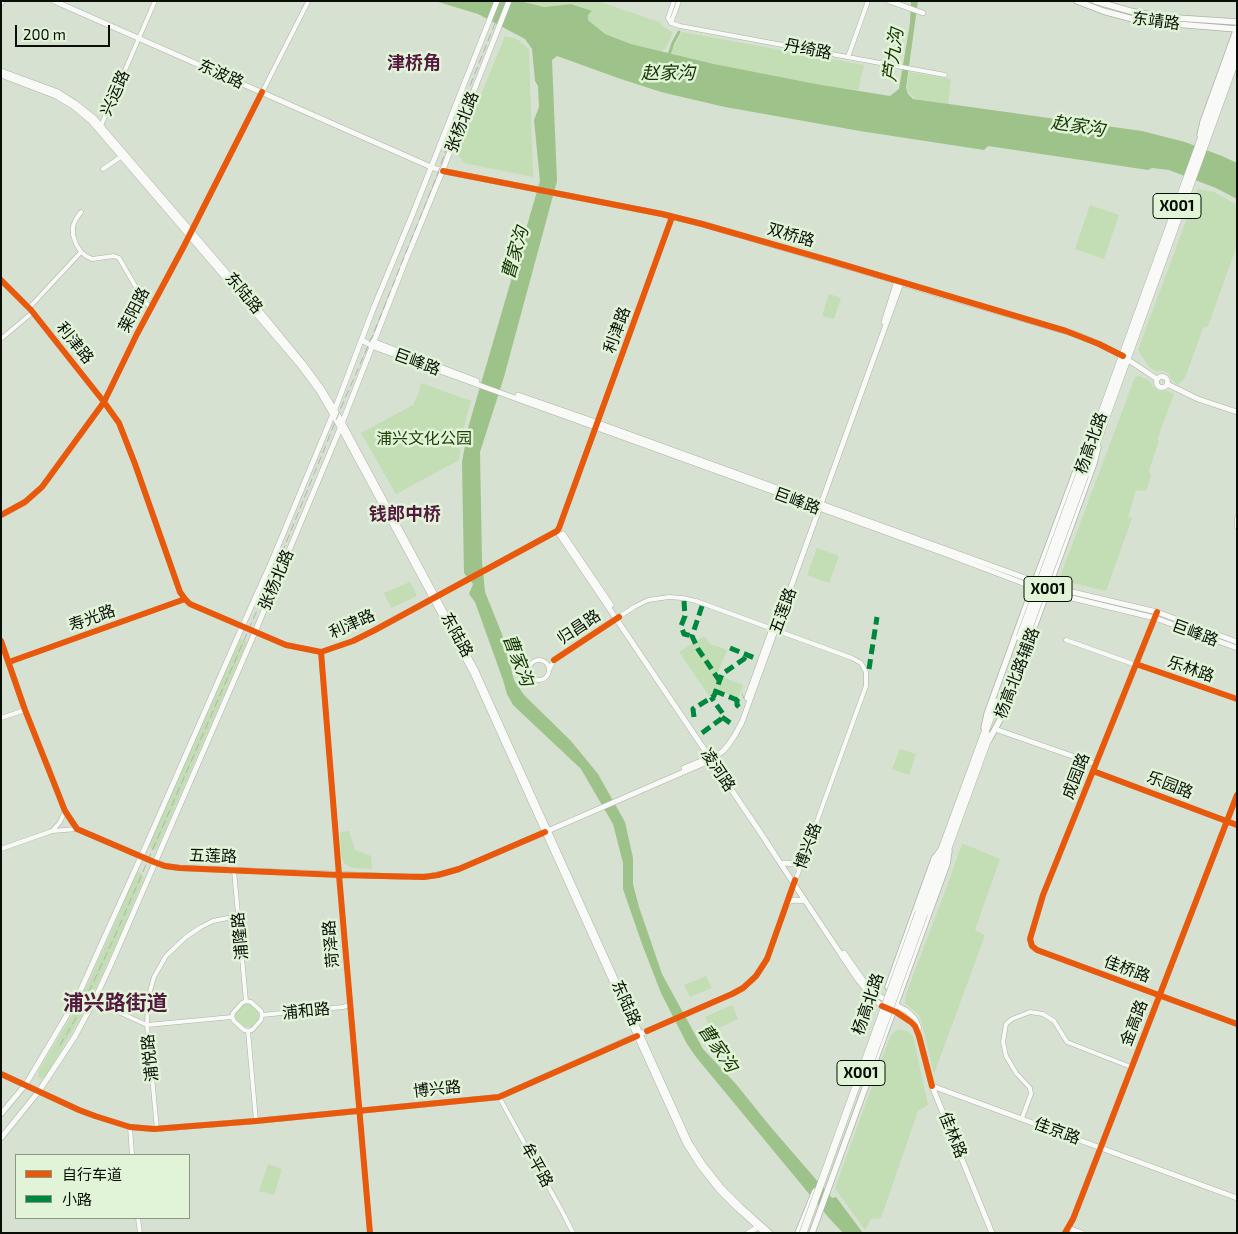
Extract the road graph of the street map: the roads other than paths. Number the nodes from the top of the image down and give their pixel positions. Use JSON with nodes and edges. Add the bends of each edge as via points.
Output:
{"nodes":[{"id":1,"x":54,"y":1,"type":"edge"},
{"id":2,"x":155,"y":1,"type":"edge"},
{"id":3,"x":498,"y":1,"type":"edge"},
{"id":4,"x":510,"y":1,"type":"edge"},
{"id":5,"x":674,"y":1,"type":"edge"},
{"id":6,"x":679,"y":1,"type":"edge"},
{"id":7,"x":868,"y":1,"type":"edge"},
{"id":8,"x":889,"y":1,"type":"edge"},
{"id":9,"x":1077,"y":1,"type":"edge"},
{"id":10,"x":1095,"y":1,"type":"edge"},
{"id":11,"x":308,"y":2,"type":"edge"},
{"id":12,"x":922,"y":13,"type":"dead end"},
{"id":13,"x":1236,"y":22,"type":"edge"},
{"id":14,"x":671,"y":23,"type":"junction"},
{"id":15,"x":1237,"y":29,"type":"edge"},
{"id":16,"x":139,"y":39,"type":"junction"},
{"id":17,"x":1237,"y":40,"type":"edge"},
{"id":18,"x":1237,"y":56,"type":"edge"},
{"id":19,"x":848,"y":57,"type":"junction"},
{"id":20,"x":1237,"y":66,"type":"edge"},
{"id":21,"x":1,"y":71,"type":"edge"},
{"id":22,"x":1,"y":75,"type":"edge"},
{"id":23,"x":945,"y":75,"type":"dead end"},
{"id":24,"x":262,"y":92,"type":"junction"},
{"id":25,"x":100,"y":128,"type":"junction"},
{"id":26,"x":122,"y":156,"type":"junction"},
{"id":27,"x":1197,"y":157,"type":"junction"},
{"id":28,"x":431,"y":167,"type":"junction"},
{"id":29,"x":103,"y":169,"type":"dead end"},
{"id":30,"x":443,"y":171,"type":"junction"},
{"id":31,"x":81,"y":212,"type":"dead end"},
{"id":32,"x":672,"y":216,"type":"junction"},
{"id":33,"x":190,"y":233,"type":"junction"},
{"id":34,"x":81,"y":252,"type":"junction"},
{"id":35,"x":1,"y":280,"type":"edge"},
{"id":36,"x":899,"y":282,"type":"junction"},
{"id":37,"x":29,"y":308,"type":"junction"},
{"id":38,"x":151,"y":308,"type":"junction"},
{"id":39,"x":33,"y":312,"type":"junction"},
{"id":40,"x":1,"y":338,"type":"edge"},
{"id":41,"x":362,"y":340,"type":"junction"},
{"id":42,"x":373,"y":344,"type":"junction"},
{"id":43,"x":1125,"y":358,"type":"junction"},
{"id":44,"x":104,"y":402,"type":"junction"},
{"id":45,"x":334,"y":411,"type":"junction"},
{"id":46,"x":1237,"y":412,"type":"edge"},
{"id":47,"x":1101,"y":424,"type":"junction"},
{"id":48,"x":341,"y":425,"type":"junction"},
{"id":49,"x":597,"y":425,"type":"junction"},
{"id":50,"x":819,"y":506,"type":"junction"},
{"id":51,"x":1,"y":515,"type":"edge"},
{"id":52,"x":1237,"y":518,"type":"edge"},
{"id":53,"x":1237,"y":527,"type":"edge"},
{"id":54,"x":558,"y":529,"type":"junction"},
{"id":55,"x":1034,"y":584,"type":"junction"},
{"id":56,"x":1048,"y":589,"type":"junction"},
{"id":57,"x":434,"y":598,"type":"junction"},
{"id":58,"x":185,"y":599,"type":"junction"},
{"id":59,"x":1156,"y":615,"type":"junction"},
{"id":60,"x":618,"y":618,"type":"junction"},
{"id":61,"x":242,"y":627,"type":"junction"},
{"id":62,"x":774,"y":630,"type":"junction"},
{"id":63,"x":255,"y":632,"type":"junction"},
{"id":64,"x":1066,"y":640,"type":"dead end"},
{"id":65,"x":1,"y":641,"type":"edge"},
{"id":66,"x":1237,"y":642,"type":"edge"},
{"id":67,"x":1237,"y":648,"type":"edge"},
{"id":68,"x":322,"y":652,"type":"junction"},
{"id":69,"x":554,"y":660,"type":"junction"},
{"id":70,"x":544,"y":661,"type":"junction"},
{"id":71,"x":9,"y":662,"type":"junction"},
{"id":72,"x":1136,"y":664,"type":"junction"},
{"id":73,"x":549,"y":670,"type":"junction"},
{"id":74,"x":866,"y":672,"type":"joint"},
{"id":75,"x":1237,"y":699,"type":"edge"},
{"id":76,"x":25,"y":710,"type":"junction"},
{"id":77,"x":1,"y":718,"type":"edge"},
{"id":78,"x":995,"y":729,"type":"junction"},
{"id":79,"x":982,"y":748,"type":"junction"},
{"id":80,"x":712,"y":757,"type":"junction"},
{"id":81,"x":1095,"y":764,"type":"junction"},
{"id":82,"x":1093,"y":771,"type":"junction"},
{"id":83,"x":1237,"y":794,"type":"edge"},
{"id":84,"x":65,"y":811,"type":"junction"},
{"id":85,"x":1226,"y":821,"type":"junction"},
{"id":86,"x":1237,"y":825,"type":"edge"},
{"id":87,"x":77,"y":829,"type":"junction"},
{"id":88,"x":547,"y":830,"type":"junction"},
{"id":89,"x":52,"y":831,"type":"junction"},
{"id":90,"x":947,"y":846,"type":"junction"},
{"id":91,"x":1,"y":849,"type":"edge"},
{"id":92,"x":141,"y":857,"type":"junction"},
{"id":93,"x":804,"y":857,"type":"junction"},
{"id":94,"x":154,"y":862,"type":"junction"},
{"id":95,"x":784,"y":863,"type":"junction"},
{"id":96,"x":234,"y":871,"type":"junction"},
{"id":97,"x":339,"y":875,"type":"junction"},
{"id":98,"x":795,"y":882,"type":"junction"},
{"id":99,"x":805,"y":901,"type":"junction"},
{"id":100,"x":786,"y":906,"type":"junction"},
{"id":101,"x":922,"y":913,"type":"junction"},
{"id":102,"x":238,"y":916,"type":"junction"},
{"id":103,"x":1036,"y":950,"type":"joint"},
{"id":104,"x":1159,"y":995,"type":"junction"},
{"id":105,"x":884,"y":999,"type":"junction"},
{"id":106,"x":94,"y":1001,"type":"junction"},
{"id":107,"x":246,"y":1001,"type":"junction"},
{"id":108,"x":896,"y":1004,"type":"junction"},
{"id":109,"x":350,"y":1005,"type":"junction"},
{"id":110,"x":882,"y":1006,"type":"junction"},
{"id":111,"x":894,"y":1012,"type":"junction"},
{"id":112,"x":262,"y":1015,"type":"junction"},
{"id":113,"x":232,"y":1017,"type":"junction"},
{"id":114,"x":1237,"y":1024,"type":"edge"},
{"id":115,"x":147,"y":1025,"type":"junction"},
{"id":116,"x":248,"y":1031,"type":"junction"},
{"id":117,"x":647,"y":1031,"type":"joint"},
{"id":118,"x":639,"y":1035,"type":"junction"},
{"id":119,"x":919,"y":1036,"type":"junction"},
{"id":120,"x":1132,"y":1067,"type":"junction"},
{"id":121,"x":1,"y":1074,"type":"edge"},
{"id":122,"x":26,"y":1084,"type":"junction"},
{"id":123,"x":933,"y":1087,"type":"junction"},
{"id":124,"x":39,"y":1091,"type":"junction"},
{"id":125,"x":499,"y":1097,"type":"junction"},
{"id":126,"x":360,"y":1111,"type":"junction"},
{"id":127,"x":1,"y":1114,"type":"edge"},
{"id":128,"x":1022,"y":1118,"type":"junction"},
{"id":129,"x":256,"y":1121,"type":"junction"},
{"id":130,"x":130,"y":1127,"type":"junction"},
{"id":131,"x":157,"y":1129,"type":"junction"},
{"id":132,"x":1,"y":1138,"type":"edge"},
{"id":133,"x":1100,"y":1148,"type":"junction"},
{"id":134,"x":132,"y":1154,"type":"edge"},
{"id":135,"x":1237,"y":1198,"type":"edge"},
{"id":136,"x":138,"y":1219,"type":"edge"},
{"id":137,"x":758,"y":1227,"type":"junction"},
{"id":138,"x":1067,"y":1230,"type":"edge"},
{"id":139,"x":140,"y":1233,"type":"edge"},
{"id":140,"x":370,"y":1233,"type":"edge"},
{"id":141,"x":573,"y":1233,"type":"edge"},
{"id":142,"x":748,"y":1233,"type":"edge"},
{"id":143,"x":765,"y":1233,"type":"edge"},
{"id":144,"x":770,"y":1233,"type":"edge"},
{"id":145,"x":798,"y":1233,"type":"edge"},
{"id":146,"x":803,"y":1233,"type":"edge"},
{"id":147,"x":808,"y":1233,"type":"edge"},
{"id":148,"x":812,"y":1233,"type":"edge"},
{"id":149,"x":992,"y":1233,"type":"edge"},
{"id":150,"x":1082,"y":1233,"type":"edge"}],
"edges":[{"from":1,"to":16,"type":"street","name":"东波路"},
{"from":2,"to":16,"type":"street","name":"兴运路"},
{"from":3,"to":28,"type":"street","name":"张杨北路"},
{"from":4,"to":30,"type":"street","name":"张杨北路"},
{"from":5,"to":14,"type":"street","via":[[668,18]]},
{"from":6,"to":14,"type":"street"},
{"from":7,"to":19,"type":"street"},
{"from":8,"to":12,"type":"street"},
{"from":9,"to":15,"type":"main road","name":"东靖路","via":[[1129,18]]},
{"from":10,"to":13,"type":"main road","name":"东靖路","via":[[1162,16]]},
{"from":11,"to":24,"type":"street","name":"莱阳路"},
{"from":14,"to":19,"type":"street","name":"丹绮路"},
{"from":15,"to":27,"type":"main road","number":"X001","via":[[1203,122]]},
{"from":16,"to":24,"type":"street","name":"东波路"},
{"from":16,"to":25,"type":"street","name":"兴运路"},
{"from":17,"to":27,"type":"highway","name":"杨高北路","number":"X001"},
{"from":18,"to":27,"type":"highway","name":"杨高北路","number":"X001"},
{"from":19,"to":23,"type":"street","name":"丹绮路"},
{"from":20,"to":27,"type":"main road","number":"X001","via":[[1215,127]]},
{"from":21,"to":25,"type":"street","name":"东陆路","via":[[62,94],[81,107]]},
{"from":22,"to":25,"type":"street","name":"东陆路","via":[[60,98]]},
{"from":24,"to":28,"type":"street","name":"东波路"},
{"from":24,"to":33,"type":"street","name":"莱阳路"},
{"from":25,"to":26,"type":"street","name":"东陆路"},
{"from":25,"to":33,"type":"street","name":"东陆路"},
{"from":26,"to":29,"type":"street"},
{"from":26,"to":33,"type":"street","name":"东陆路"},
{"from":27,"to":43,"type":"highway","name":"杨高北路","number":"X001"},
{"from":28,"to":30,"type":"street","name":"东波路"},
{"from":28,"to":41,"type":"street","name":"张杨北路"},
{"from":30,"to":32,"type":"street","name":"双桥路"},
{"from":30,"to":42,"type":"street","name":"张杨北路"},
{"from":31,"to":34,"type":"street","via":[[73,226],[73,235]]},
{"from":32,"to":36,"type":"street","name":"双桥路"},
{"from":32,"to":49,"type":"street","name":"利津路"},
{"from":33,"to":38,"type":"street","name":"莱阳路"},
{"from":33,"to":45,"type":"street","name":"东陆路"},
{"from":34,"to":37,"type":"street"},
{"from":34,"to":38,"type":"street","via":[[92,259],[118,258]]},
{"from":35,"to":37,"type":"street","name":"利津路"},
{"from":36,"to":43,"type":"street","name":"双桥路","via":[[1078,335]]},
{"from":36,"to":50,"type":"street","name":"五莲路"},
{"from":37,"to":39,"type":"street","name":"利津路"},
{"from":38,"to":44,"type":"street","name":"莱阳路"},
{"from":39,"to":40,"type":"street"},
{"from":39,"to":44,"type":"street","name":"利津路"},
{"from":41,"to":42,"type":"street","name":"巨峰路"},
{"from":41,"to":45,"type":"street","name":"张杨北路"},
{"from":42,"to":48,"type":"street","name":"张杨北路"},
{"from":42,"to":49,"type":"street","name":"巨峰路"},
{"from":43,"to":46,"type":"street","name":"双桥路","via":[[1157,379],[1159,386],[1167,384]]},
{"from":43,"to":47,"type":"highway","name":"杨高北路","number":"X001"},
{"from":44,"to":51,"type":"street","name":"莱阳路","via":[[42,487],[25,502]]},
{"from":44,"to":58,"type":"street","name":"利津路","via":[[122,429]]},
{"from":45,"to":48,"type":"street","name":"东陆路"},
{"from":45,"to":61,"type":"street","name":"张杨北路"},
{"from":47,"to":55,"type":"main road","name":"杨高北路辅路","number":"X001","via":[[1080,460]]},
{"from":47,"to":56,"type":"main road","name":"杨高北路辅路","number":"X001","via":[[1094,464]]},
{"from":47,"to":79,"type":"highway","name":"杨高北路","number":"X001","bridge":true},
{"from":48,"to":57,"type":"street","name":"东陆路"},
{"from":48,"to":63,"type":"street","name":"张杨北路"},
{"from":49,"to":50,"type":"street","name":"巨峰路"},
{"from":49,"to":54,"type":"street","name":"利津路"},
{"from":50,"to":55,"type":"street","name":"巨峰路"},
{"from":50,"to":62,"type":"street","name":"五莲路"},
{"from":52,"to":53,"type":"street"},
{"from":54,"to":57,"type":"street","name":"利津路"},
{"from":54,"to":60,"type":"street","name":"凌河路"},
{"from":55,"to":56,"type":"street","name":"巨峰路"},
{"from":55,"to":79,"type":"main road","name":"杨高北路辅路","number":"X001","via":[[986,714]]},
{"from":56,"to":59,"type":"street","name":"巨峰路"},
{"from":56,"to":78,"type":"main road","name":"杨高北路辅路","number":"X001"},
{"from":57,"to":68,"type":"street","name":"利津路","via":[[353,641]]},
{"from":57,"to":88,"type":"street","name":"东陆路"},
{"from":58,"to":61,"type":"street","name":"利津路"},
{"from":58,"to":71,"type":"street","name":"寿光路"},
{"from":59,"to":66,"type":"street","name":"巨峰路"},
{"from":59,"to":67,"type":"street","name":"巨峰路"},
{"from":59,"to":72,"type":"street","name":"成园路"},
{"from":60,"to":62,"type":"street","name":"归昌路","via":[[648,600],[673,597]]},
{"from":60,"to":69,"type":"street","name":"归昌路"},
{"from":60,"to":80,"type":"street","name":"凌河路"},
{"from":61,"to":63,"type":"street","name":"利津路"},
{"from":61,"to":92,"type":"street","name":"张杨北路"},
{"from":62,"to":74,"type":"street","name":"归昌路","via":[[852,658],[861,663]]},
{"from":62,"to":80,"type":"street","name":"五莲路","via":[[737,725],[727,742]]},
{"from":63,"to":68,"type":"street","name":"利津路","via":[[286,645]]},
{"from":63,"to":94,"type":"street","name":"张杨北路"},
{"from":64,"to":72,"type":"street","name":"乐林路"},
{"from":65,"to":71,"type":"street"},
{"from":68,"to":97,"type":"street","name":"菏泽路"},
{"from":69,"to":70,"type":"street","name":"归昌路"},
{"from":69,"to":73,"type":"street","name":"归昌路"},
{"from":70,"to":73,"type":"street","name":"归昌路"},
{"from":70,"to":73,"type":"street","via":[[531,664],[531,676],[542,680]]},
{"from":71,"to":76,"type":"street"},
{"from":72,"to":75,"type":"street","name":"乐林路"},
{"from":72,"to":81,"type":"street","name":"成园路"},
{"from":74,"to":93,"type":"street","name":"博兴路","via":[[866,686]]},
{"from":76,"to":77,"type":"street"},
{"from":76,"to":84,"type":"street"},
{"from":78,"to":79,"type":"main road","name":"杨高北路辅路","number":"X001"},
{"from":78,"to":81,"type":"street"},
{"from":79,"to":90,"type":"highway","name":"杨高北路","number":"X001"},
{"from":80,"to":88,"type":"street","name":"五莲路"},
{"from":80,"to":95,"type":"street","name":"凌河路"},
{"from":80,"to":98,"type":"street","name":"凌河路"},
{"from":81,"to":82,"type":"street","name":"成园路"},
{"from":82,"to":85,"type":"street","name":"乐园路"},
{"from":82,"to":103,"type":"street","name":"成园路","via":[[1036,917],[1030,940]]},
{"from":83,"to":85,"type":"street","name":"金高路"},
{"from":84,"to":87,"type":"street"},
{"from":84,"to":89,"type":"street"},
{"from":85,"to":86,"type":"street","name":"乐园路"},
{"from":85,"to":104,"type":"street","name":"金高路"},
{"from":87,"to":89,"type":"street"},
{"from":87,"to":92,"type":"street","name":"五莲路"},
{"from":88,"to":97,"type":"street","name":"五莲路","via":[[438,875]]},
{"from":88,"to":118,"type":"street","name":"东陆路"},
{"from":89,"to":91,"type":"street"},
{"from":90,"to":101,"type":"highway","name":"杨高北路","number":"X001"},
{"from":90,"to":105,"type":"main road","name":"杨高北路","number":"X001","via":[[934,859]]},
{"from":90,"to":108,"type":"main road","name":"杨高北路","number":"X001","via":[[947,864]]},
{"from":92,"to":94,"type":"street","name":"五莲路"},
{"from":92,"to":122,"type":"street","name":"张杨北路","via":[[77,998]]},
{"from":93,"to":95,"type":"street","via":[[795,864]]},
{"from":93,"to":98,"type":"street","name":"博兴路"},
{"from":94,"to":96,"type":"street","name":"五莲路","via":[[180,868]]},
{"from":94,"to":106,"type":"street","name":"张杨北路"},
{"from":95,"to":98,"type":"street","name":"凌河路"},
{"from":96,"to":97,"type":"street","name":"五莲路"},
{"from":96,"to":102,"type":"street","name":"浦隆路"},
{"from":97,"to":109,"type":"street","name":"菏泽路"},
{"from":98,"to":99,"type":"street","name":"凌河路"},
{"from":98,"to":100,"type":"street","name":"博兴路"},
{"from":98,"to":105,"type":"street","name":"凌河路","via":[[861,978]]},
{"from":99,"to":100,"type":"street","via":[[790,901]]},
{"from":99,"to":110,"type":"street","name":"凌河路","via":[[858,980]]},
{"from":100,"to":117,"type":"street","name":"博兴路","via":[[767,959],[746,985]]},
{"from":101,"to":146,"type":"highway","name":"杨高北路","number":"X001","bridge":true},
{"from":101,"to":147,"type":"highway","name":"杨高北路","number":"X001","bridge":true},
{"from":102,"to":107,"type":"street","name":"浦隆路"},
{"from":102,"to":115,"type":"street","name":"浦悦路","via":[[201,927],[166,956],[148,998]]},
{"from":103,"to":104,"type":"street","name":"佳桥路"},
{"from":104,"to":114,"type":"street","name":"佳桥路"},
{"from":104,"to":120,"type":"street","name":"金高路"},
{"from":105,"to":108,"type":"street","name":"佳林路"},
{"from":105,"to":110,"type":"main road","name":"杨高北路","number":"X001"},
{"from":106,"to":115,"type":"street"},
{"from":106,"to":124,"type":"street","name":"张杨北路"},
{"from":107,"to":112,"type":"street","via":[[251,1002]]},
{"from":107,"to":113,"type":"street"},
{"from":108,"to":111,"type":"main road","name":"杨高北路","number":"X001"},
{"from":108,"to":119,"type":"street","name":"佳林路","via":[[915,1019],[920,1028]]},
{"from":109,"to":112,"type":"street","name":"浦和路"},
{"from":109,"to":126,"type":"street","name":"菏泽路"},
{"from":110,"to":111,"type":"street","name":"佳林路"},
{"from":110,"to":145,"type":"main road","name":"杨高北路","number":"X001","bridge":true},
{"from":111,"to":119,"type":"street","name":"佳林路","via":[[911,1022]]},
{"from":111,"to":148,"type":"main road","name":"杨高北路","number":"X001"},
{"from":112,"to":116,"type":"street","via":[[261,1020]]},
{"from":113,"to":115,"type":"street"},
{"from":113,"to":116,"type":"street"},
{"from":115,"to":131,"type":"street","name":"浦悦路"},
{"from":116,"to":129,"type":"street"},
{"from":117,"to":118,"type":"street","name":"博兴路"},
{"from":118,"to":125,"type":"street","name":"博兴路"},
{"from":118,"to":137,"type":"street","name":"东陆路","via":[[680,1132],[696,1161],[726,1197]]},
{"from":118,"to":144,"type":"street","name":"东陆路","via":[[700,1158],[734,1200]]},
{"from":119,"to":123,"type":"street","name":"佳林路"},
{"from":120,"to":128,"type":"street","via":[[1067,1042],[1054,1021],[1043,1014],[1030,1012],[1012,1019],[1006,1024],[1002,1042],[1006,1056],[1030,1088],[1031,1094]]},
{"from":120,"to":133,"type":"street","name":"金高路"},
{"from":121,"to":122,"type":"street","name":"博兴路"},
{"from":122,"to":124,"type":"street","name":"博兴路"},
{"from":122,"to":127,"type":"street","name":"张杨北路"},
{"from":123,"to":128,"type":"street","name":"佳京路"},
{"from":123,"to":133,"type":"street","name":"佳京路"},
{"from":123,"to":149,"type":"street","name":"佳林路"},
{"from":124,"to":130,"type":"street","name":"博兴路","via":[[79,1110]]},
{"from":124,"to":132,"type":"street","name":"张杨北路"},
{"from":125,"to":126,"type":"street","name":"博兴路"},
{"from":125,"to":141,"type":"street","name":"牟平路"},
{"from":126,"to":129,"type":"street","name":"博兴路"},
{"from":126,"to":140,"type":"street","name":"菏泽路"},
{"from":128,"to":133,"type":"street","name":"佳京路"},
{"from":129,"to":131,"type":"street","name":"博兴路"},
{"from":130,"to":131,"type":"street","name":"博兴路"},
{"from":130,"to":134,"type":"street"},
{"from":133,"to":135,"type":"street","name":"佳京路"},
{"from":133,"to":138,"type":"street","name":"金高路"},
{"from":136,"to":139,"type":"street"},
{"from":137,"to":142,"type":"street"},
{"from":137,"to":143,"type":"street","name":"东陆路"},
{"from":138,"to":150,"type":"street"}]}
